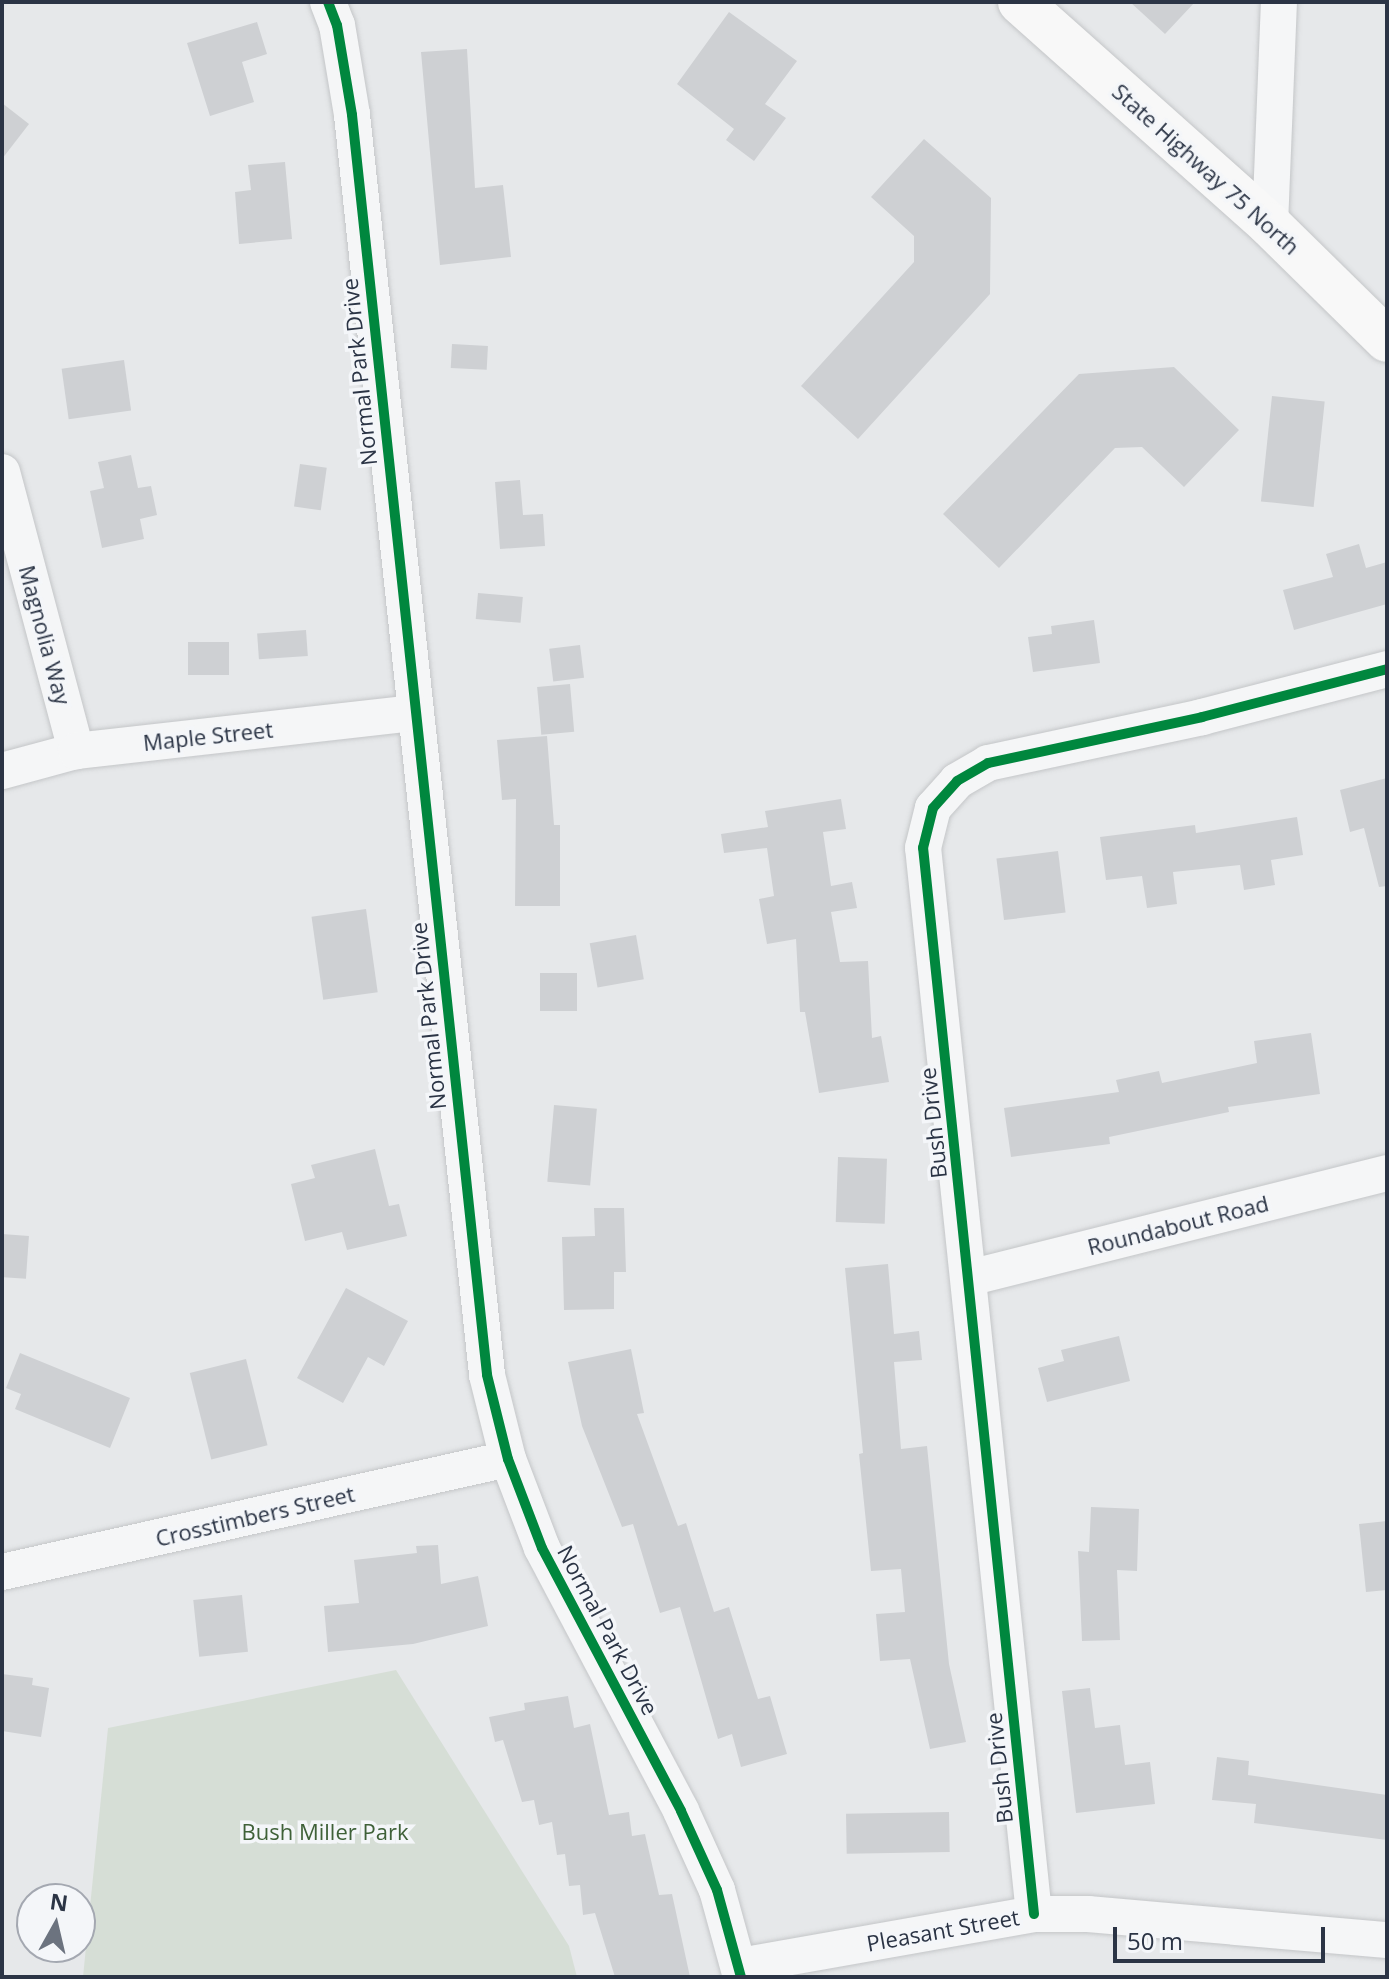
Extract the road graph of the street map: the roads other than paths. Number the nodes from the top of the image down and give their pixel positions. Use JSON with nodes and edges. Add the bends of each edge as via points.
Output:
{"nodes":[{"id":1,"x":328,"y":2,"type":"edge"},
{"id":2,"x":1020,"y":2,"type":"edge"},
{"id":3,"x":1279,"y":2,"type":"edge"},
{"id":4,"x":1270,"y":225,"type":"junction"},
{"id":5,"x":1387,"y":340,"type":"edge"},
{"id":6,"x":2,"y":472,"type":"edge"},
{"id":7,"x":1387,"y":669,"type":"edge"},
{"id":8,"x":415,"y":713,"type":"junction"},
{"id":9,"x":76,"y":751,"type":"junction"},
{"id":10,"x":2,"y":771,"type":"edge"},
{"id":11,"x":1387,"y":1173,"type":"edge"},
{"id":12,"x":969,"y":1278,"type":"junction"},
{"id":13,"x":508,"y":1459,"type":"junction"},
{"id":14,"x":2,"y":1572,"type":"edge"},
{"id":15,"x":1034,"y":1914,"type":"junction"},
{"id":16,"x":1387,"y":1940,"type":"edge"},
{"id":17,"x":741,"y":1971,"type":"edge"}],
"edges":[{"from":1,"to":8,"type":"street","name":"Normal Park Drive","via":[[337,25],[352,115]]},
{"from":2,"to":4,"type":"main road","name":"State Highway 75 North"},
{"from":3,"to":4,"type":"street"},
{"from":4,"to":5,"type":"main road","name":"State Highway 75 North"},
{"from":6,"to":9,"type":"street","name":"Magnolia Way"},
{"from":7,"to":12,"type":"street","name":"Bush Drive","via":[[1202,717],[988,763],[957,781],[933,808],[923,848]]},
{"from":8,"to":9,"type":"street","name":"Maple Street"},
{"from":8,"to":13,"type":"street","name":"Normal Park Drive","via":[[487,1375]]},
{"from":9,"to":10,"type":"street","name":"Maple Street"},
{"from":11,"to":12,"type":"street","name":"Roundabout Road"},
{"from":12,"to":15,"type":"street","name":"Bush Drive"},
{"from":13,"to":14,"type":"street","name":"Crosstimbers Street"},
{"from":13,"to":17,"type":"street","name":"Normal Park Drive","via":[[542,1548],[717,1890]]},
{"from":15,"to":16,"type":"street","name":"Pleasant Street"},
{"from":15,"to":17,"type":"street","name":"Pleasant Street"}]}
